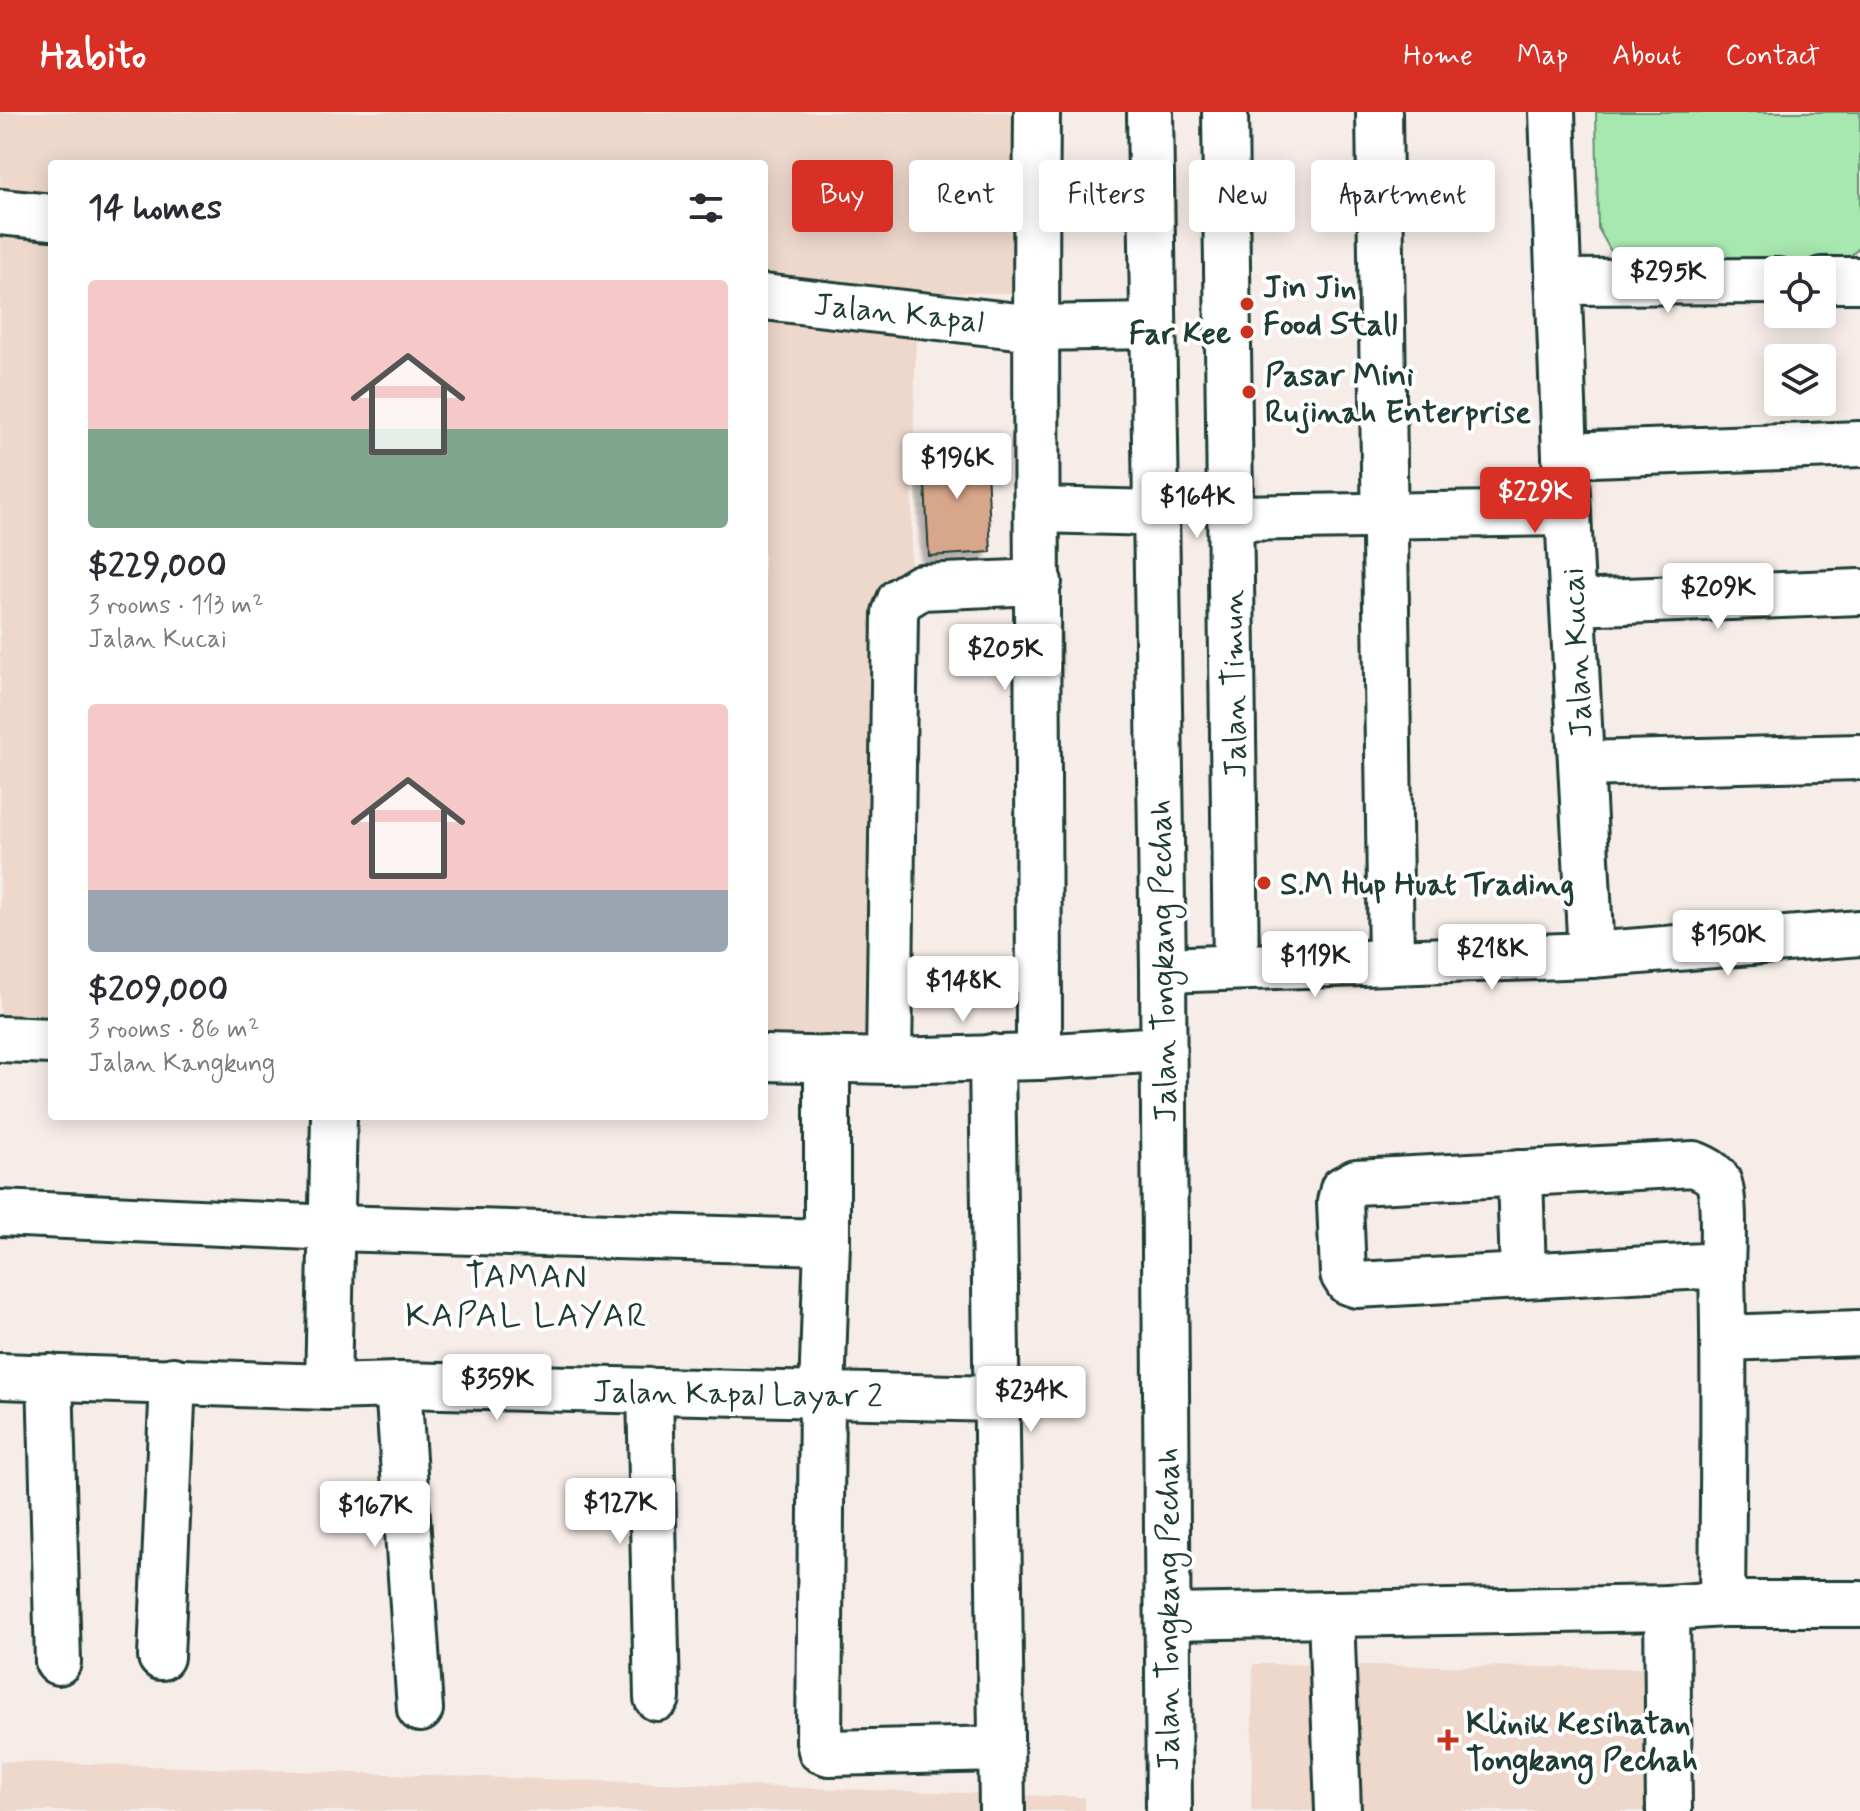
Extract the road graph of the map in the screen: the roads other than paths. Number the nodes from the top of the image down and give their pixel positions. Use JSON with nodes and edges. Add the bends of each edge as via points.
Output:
{"nodes":[{"id":1,"x":1037,"y":112,"type":"edge"},
{"id":2,"x":1150,"y":112,"type":"edge"},
{"id":3,"x":1225,"y":112,"type":"edge"},
{"id":4,"x":1379,"y":112,"type":"edge"},
{"id":5,"x":1552,"y":112,"type":"edge"},
{"id":6,"x":0,"y":212,"type":"edge"},
{"id":7,"x":48,"y":217,"type":"edge"},
{"id":8,"x":1836,"y":280,"type":"edge"},
{"id":9,"x":1860,"y":280,"type":"edge"},
{"id":10,"x":1764,"y":281,"type":"edge"},
{"id":11,"x":1558,"y":282,"type":"junction"},
{"id":12,"x":768,"y":297,"type":"edge"},
{"id":13,"x":1153,"y":326,"type":"junction"},
{"id":14,"x":1035,"y":328,"type":"junction"},
{"id":15,"x":1860,"y":444,"type":"edge"},
{"id":16,"x":1565,"y":455,"type":"junction"},
{"id":17,"x":1037,"y":510,"type":"junction"},
{"id":18,"x":1156,"y":513,"type":"junction"},
{"id":19,"x":1568,"y":513,"type":"junction"},
{"id":20,"x":1384,"y":515,"type":"junction"},
{"id":21,"x":1231,"y":518,"type":"junction"},
{"id":22,"x":1039,"y":582,"type":"junction"},
{"id":23,"x":1860,"y":592,"type":"edge"},
{"id":24,"x":1573,"y":603,"type":"junction"},
{"id":25,"x":1860,"y":757,"type":"edge"},
{"id":26,"x":1582,"y":764,"type":"junction"},
{"id":27,"x":1860,"y":933,"type":"edge"},
{"id":28,"x":1591,"y":955,"type":"junction"},
{"id":29,"x":1391,"y":962,"type":"junction"},
{"id":30,"x":1236,"y":967,"type":"junction"},
{"id":31,"x":1163,"y":970,"type":"junction"},
{"id":32,"x":0,"y":1039,"type":"edge"},
{"id":33,"x":48,"y":1041,"type":"edge"},
{"id":34,"x":1162,"y":1049,"type":"junction"},
{"id":35,"x":992,"y":1057,"type":"junction"},
{"id":36,"x":1039,"y":1057,"type":"junction"},
{"id":37,"x":768,"y":1058,"type":"edge"},
{"id":38,"x":827,"y":1059,"type":"junction"},
{"id":39,"x":889,"y":1061,"type":"junction"},
{"id":40,"x":334,"y":1120,"type":"edge"},
{"id":41,"x":1520,"y":1173,"type":"junction"},
{"id":42,"x":0,"y":1213,"type":"edge"},
{"id":43,"x":333,"y":1228,"type":"junction"},
{"id":44,"x":827,"y":1242,"type":"junction"},
{"id":45,"x":1722,"y":1265,"type":"junction"},
{"id":46,"x":1523,"y":1275,"type":"junction"},
{"id":47,"x":1860,"y":1333,"type":"edge"},
{"id":48,"x":1724,"y":1338,"type":"junction"},
{"id":49,"x":0,"y":1376,"type":"edge"},
{"id":50,"x":50,"y":1377,"type":"junction"},
{"id":51,"x":173,"y":1380,"type":"junction"},
{"id":52,"x":398,"y":1385,"type":"junction"},
{"id":53,"x":328,"y":1387,"type":"junction"},
{"id":54,"x":650,"y":1391,"type":"junction"},
{"id":55,"x":822,"y":1396,"type":"junction"},
{"id":56,"x":997,"y":1399,"type":"junction"},
{"id":57,"x":1722,"y":1604,"type":"junction"},
{"id":58,"x":1860,"y":1604,"type":"edge"},
{"id":59,"x":1667,"y":1608,"type":"junction"},
{"id":60,"x":1331,"y":1614,"type":"junction"},
{"id":61,"x":1168,"y":1617,"type":"junction"},
{"id":62,"x":161,"y":1657,"type":"dead end"},
{"id":63,"x":58,"y":1662,"type":"dead end"},
{"id":64,"x":657,"y":1698,"type":"dead end"},
{"id":65,"x":420,"y":1709,"type":"dead end"},
{"id":66,"x":1001,"y":1749,"type":"junction"},
{"id":67,"x":1002,"y":1811,"type":"edge"},
{"id":68,"x":1169,"y":1811,"type":"edge"},
{"id":69,"x":1338,"y":1811,"type":"edge"},
{"id":70,"x":1669,"y":1811,"type":"edge"}],
"edges":[{"from":1,"to":14,"type":"street"},
{"from":2,"to":13,"type":"street","name":"Jalan Tongkang Pechah"},
{"from":3,"to":21,"type":"street","name":"Jalan Timun"},
{"from":4,"to":20,"type":"street"},
{"from":5,"to":11,"type":"street","name":"Jalan Kucai"},
{"from":6,"to":7,"type":"street"},
{"from":8,"to":9,"type":"street"},
{"from":10,"to":11,"type":"street"},
{"from":11,"to":16,"type":"street","name":"Jalan Kucai"},
{"from":12,"to":14,"type":"street","name":"Jalan Kapal"},
{"from":13,"to":14,"type":"street","name":"Jalan Kapal"},
{"from":13,"to":18,"type":"street","name":"Jalan Tongkang Pechah"},
{"from":14,"to":17,"type":"street"},
{"from":15,"to":16,"type":"street"},
{"from":16,"to":19,"type":"street","name":"Jalan Kucai"},
{"from":17,"to":18,"type":"street"},
{"from":17,"to":22,"type":"street"},
{"from":18,"to":31,"type":"street","name":"Jalan Tongkang Pechah"},
{"from":19,"to":20,"type":"street"},
{"from":19,"to":24,"type":"street","name":"Jalan Kucai"},
{"from":20,"to":21,"type":"street"},
{"from":20,"to":29,"type":"street"},
{"from":21,"to":30,"type":"street","name":"Jalan Timun"},
{"from":22,"to":36,"type":"street"},
{"from":22,"to":39,"type":"street","via":[[921,587],[900,600],[895,613]]},
{"from":23,"to":24,"type":"street"},
{"from":24,"to":26,"type":"street","name":"Jalan Kucai"},
{"from":25,"to":26,"type":"street"},
{"from":26,"to":28,"type":"street","name":"Jalan Kucai"},
{"from":27,"to":28,"type":"street"},
{"from":28,"to":29,"type":"street"},
{"from":29,"to":30,"type":"street"},
{"from":30,"to":31,"type":"street"},
{"from":31,"to":34,"type":"street","name":"Jalan Tongkang Pechah"},
{"from":32,"to":33,"type":"street"},
{"from":34,"to":36,"type":"street"},
{"from":34,"to":61,"type":"street","name":"Jalan Tongkang Pechah"},
{"from":35,"to":36,"type":"street"},
{"from":35,"to":39,"type":"street"},
{"from":35,"to":56,"type":"street"},
{"from":37,"to":38,"type":"street"},
{"from":38,"to":39,"type":"street"},
{"from":38,"to":44,"type":"street"},
{"from":40,"to":43,"type":"street"},
{"from":41,"to":45,"type":"street","via":[[1694,1164],[1707,1169],[1721,1191]]},
{"from":41,"to":46,"type":"street"},
{"from":41,"to":46,"type":"street","via":[[1356,1182],[1343,1189],[1340,1202],[1343,1274],[1348,1282]]},
{"from":42,"to":43,"type":"street"},
{"from":43,"to":44,"type":"street"},
{"from":43,"to":53,"type":"street"},
{"from":44,"to":55,"type":"street"},
{"from":45,"to":46,"type":"street"},
{"from":45,"to":48,"type":"street"},
{"from":47,"to":48,"type":"street"},
{"from":48,"to":57,"type":"street"},
{"from":49,"to":50,"type":"street","name":"Jalan Kapal Layar 2"},
{"from":50,"to":51,"type":"street","name":"Jalan Kapal Layar 2"},
{"from":50,"to":63,"type":"street"},
{"from":51,"to":53,"type":"street","name":"Jalan Kapal Layar 2"},
{"from":51,"to":62,"type":"street"},
{"from":52,"to":53,"type":"street","name":"Jalan Kapal Layar 2"},
{"from":52,"to":54,"type":"street","name":"Jalan Kapal Layar 2"},
{"from":52,"to":65,"type":"street"},
{"from":54,"to":55,"type":"street","name":"Jalan Kapal Layar 2"},
{"from":54,"to":64,"type":"street"},
{"from":55,"to":56,"type":"street","name":"Jalan Kapal Layar 2"},
{"from":55,"to":66,"type":"street","via":[[821,1750]]},
{"from":56,"to":66,"type":"street"},
{"from":57,"to":58,"type":"street"},
{"from":57,"to":59,"type":"street"},
{"from":59,"to":60,"type":"street"},
{"from":59,"to":70,"type":"street"},
{"from":60,"to":61,"type":"street"},
{"from":60,"to":69,"type":"street"},
{"from":61,"to":68,"type":"street","name":"Jalan Tongkang Pechah"},
{"from":66,"to":67,"type":"street"}]}
